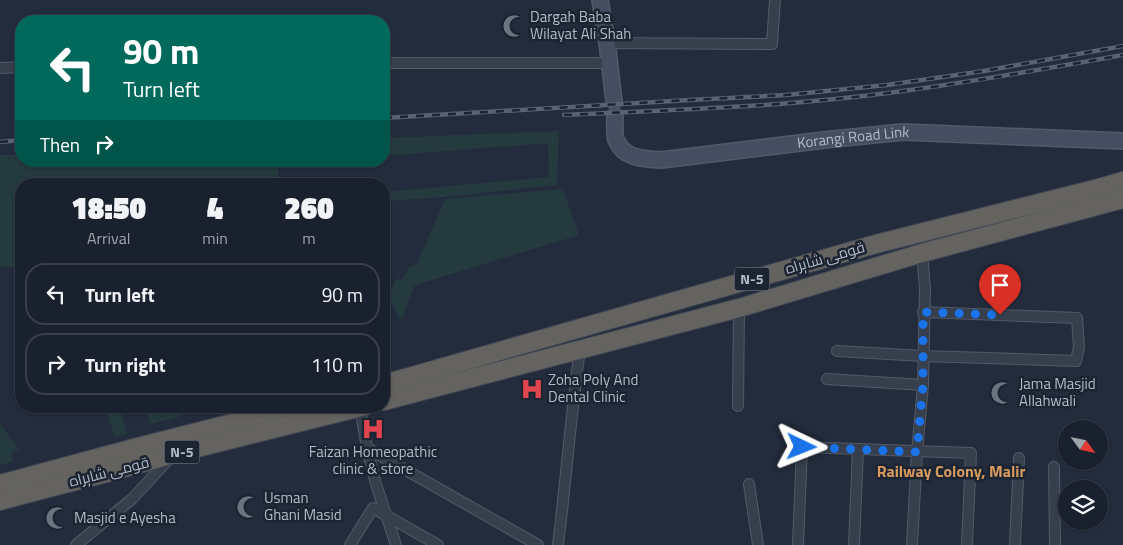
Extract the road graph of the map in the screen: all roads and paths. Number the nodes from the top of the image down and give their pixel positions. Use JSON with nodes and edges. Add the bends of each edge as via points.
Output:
{"nodes":[{"id":1,"x":600,"y":0,"type":"edge"},
{"id":2,"x":775,"y":0,"type":"edge"},
{"id":3,"x":607,"y":43,"type":"junction"},
{"id":4,"x":609,"y":63,"type":"junction"},
{"id":5,"x":390,"y":64,"type":"edge"},
{"id":6,"x":15,"y":67,"type":"edge"},
{"id":7,"x":0,"y":68,"type":"edge"},
{"id":8,"x":614,"y":101,"type":"dead end"},
{"id":9,"x":615,"y":116,"type":"dead end"},
{"id":10,"x":1123,"y":141,"type":"edge"},
{"id":11,"x":1123,"y":181,"type":"edge"},
{"id":12,"x":1123,"y":199,"type":"edge"},
{"id":13,"x":922,"y":253,"type":"junction"},
{"id":14,"x":739,"y":308,"type":"junction"},
{"id":15,"x":923,"y":312,"type":"junction"},
{"id":16,"x":580,"y":349,"type":"junction"},
{"id":17,"x":837,"y":351,"type":"dead end"},
{"id":18,"x":924,"y":356,"type":"junction"},
{"id":19,"x":827,"y":379,"type":"dead end"},
{"id":20,"x":390,"y":382,"type":"edge"},
{"id":21,"x":923,"y":385,"type":"junction"},
{"id":22,"x":390,"y":399,"type":"edge"},
{"id":23,"x":738,"y":406,"type":"dead end"},
{"id":24,"x":278,"y":413,"type":"edge"},
{"id":25,"x":331,"y":413,"type":"edge"},
{"id":26,"x":363,"y":413,"type":"edge"},
{"id":27,"x":204,"y":438,"type":"junction"},
{"id":28,"x":367,"y":448,"type":"junction"},
{"id":29,"x":858,"y":449,"type":"junction"},
{"id":30,"x":917,"y":452,"type":"junction"},
{"id":31,"x":173,"y":454,"type":"junction"},
{"id":32,"x":1019,"y":458,"type":"dead end"},
{"id":33,"x":1054,"y":467,"type":"dead end"},
{"id":34,"x":0,"y":484,"type":"edge"},
{"id":35,"x":749,"y":484,"type":"dead end"},
{"id":36,"x":0,"y":501,"type":"edge"},
{"id":37,"x":386,"y":515,"type":"junction"},
{"id":38,"x":76,"y":545,"type":"edge"},
{"id":39,"x":350,"y":545,"type":"edge"},
{"id":40,"x":396,"y":545,"type":"edge"},
{"id":41,"x":438,"y":545,"type":"edge"},
{"id":42,"x":538,"y":545,"type":"edge"},
{"id":43,"x":558,"y":545,"type":"edge"},
{"id":44,"x":758,"y":545,"type":"edge"},
{"id":45,"x":798,"y":545,"type":"edge"},
{"id":46,"x":854,"y":545,"type":"edge"},
{"id":47,"x":912,"y":545,"type":"edge"},
{"id":48,"x":967,"y":545,"type":"edge"},
{"id":49,"x":1015,"y":545,"type":"edge"},
{"id":50,"x":1055,"y":545,"type":"edge"}],
"edges":[{"from":1,"to":3,"type":"main road"},
{"from":2,"to":3,"type":"street","via":[[772,44]]},
{"from":3,"to":4,"type":"main road"},
{"from":4,"to":5,"type":"street"},
{"from":4,"to":8,"type":"main road"},
{"from":6,"to":7,"type":"street"},
{"from":9,"to":10,"type":"main road","name":"Korangi Road Link","via":[[616,139],[624,152],[638,158],[661,160],[903,132]]},
{"from":11,"to":20,"type":"highway","name":"قومی شاہراہ","number":"N-5","via":[[876,244]]},
{"from":12,"to":13,"type":"highway","name":"قومی شاہراہ","number":"N-5"},
{"from":13,"to":14,"type":"highway","name":"قومی شاہراہ","number":"N-5"},
{"from":13,"to":15,"type":"street"},
{"from":14,"to":16,"type":"highway","name":"قومی شاہراہ","number":"N-5"},
{"from":14,"to":23,"type":"street"},
{"from":15,"to":18,"type":"street"},
{"from":15,"to":18,"type":"street","via":[[1077,318],[1079,348],[1076,361]]},
{"from":16,"to":22,"type":"highway","name":"قومی شاہراہ","number":"N-5"},
{"from":16,"to":43,"type":"street"},
{"from":17,"to":18,"type":"street"},
{"from":18,"to":21,"type":"street"},
{"from":19,"to":21,"type":"street"},
{"from":21,"to":30,"type":"street"},
{"from":24,"to":27,"type":"highway","name":"قومی شاہراہ","number":"N-5"},
{"from":25,"to":27,"type":"highway","name":"قومی شاہراہ","number":"N-5"},
{"from":26,"to":28,"type":"street"},
{"from":27,"to":31,"type":"highway","name":"قومی شاہراہ","number":"N-5"},
{"from":27,"to":34,"type":"highway","name":"قومی شاہراہ","number":"N-5"},
{"from":28,"to":37,"type":"street"},
{"from":28,"to":42,"type":"street"},
{"from":29,"to":30,"type":"street"},
{"from":29,"to":45,"type":"street","via":[[802,447]]},
{"from":29,"to":46,"type":"street"},
{"from":30,"to":47,"type":"street"},
{"from":30,"to":48,"type":"street","via":[[971,453]]},
{"from":31,"to":36,"type":"highway","name":"قومی شاہراہ","number":"N-5"},
{"from":31,"to":38,"type":"street","via":[[132,499]]},
{"from":32,"to":49,"type":"street"},
{"from":33,"to":50,"type":"street"},
{"from":35,"to":44,"type":"street"},
{"from":37,"to":39,"type":"street","via":[[373,508]]},
{"from":37,"to":40,"type":"street"},
{"from":37,"to":41,"type":"street"}]}
